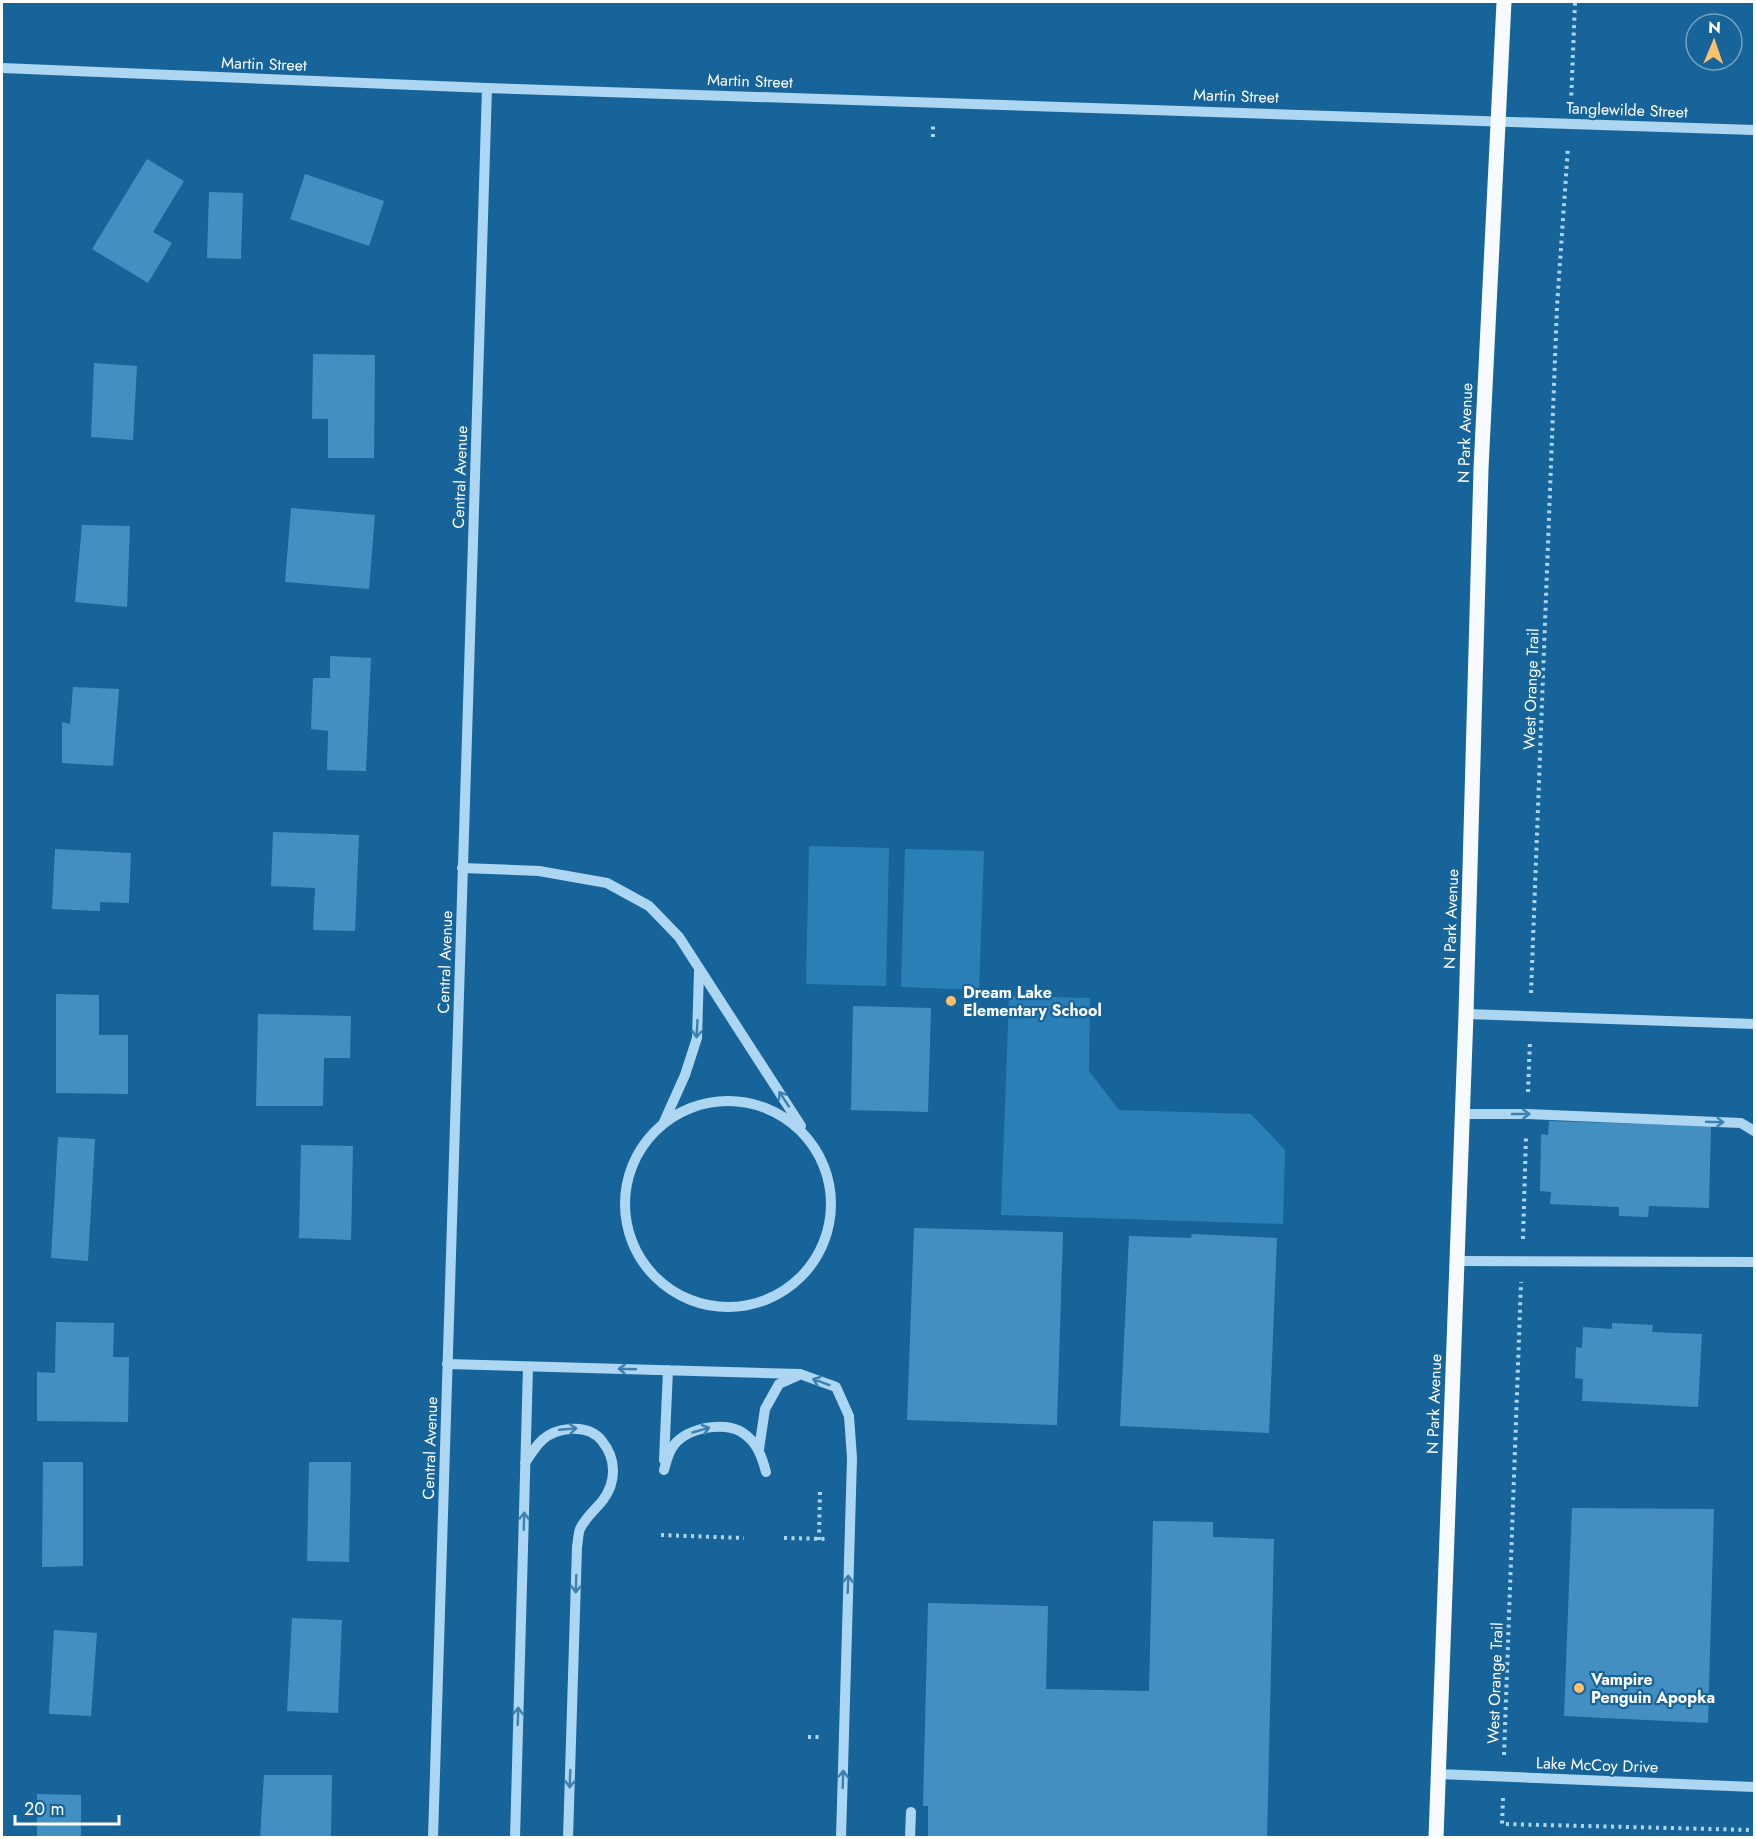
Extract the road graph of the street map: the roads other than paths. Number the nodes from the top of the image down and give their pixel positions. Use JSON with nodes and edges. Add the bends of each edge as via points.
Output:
{"nodes":[{"id":1,"x":1504,"y":2,"type":"edge"},
{"id":2,"x":2,"y":68,"type":"edge"},
{"id":3,"x":487,"y":88,"type":"junction"},
{"id":4,"x":1497,"y":120,"type":"junction"},
{"id":5,"x":1755,"y":130,"type":"edge"},
{"id":6,"x":462,"y":868,"type":"junction"},
{"id":7,"x":699,"y":970,"type":"junction"},
{"id":8,"x":1466,"y":1014,"type":"junction"},
{"id":9,"x":1755,"y":1024,"type":"edge"},
{"id":10,"x":1462,"y":1114,"type":"junction"},
{"id":11,"x":663,"y":1124,"type":"junction"},
{"id":12,"x":1755,"y":1131,"type":"edge"},
{"id":13,"x":816,"y":1148,"type":"junction"},
{"id":14,"x":1457,"y":1262,"type":"junction"},
{"id":15,"x":1755,"y":1262,"type":"edge"},
{"id":16,"x":447,"y":1364,"type":"junction"},
{"id":17,"x":528,"y":1367,"type":"junction"},
{"id":18,"x":668,"y":1370,"type":"junction"},
{"id":19,"x":801,"y":1374,"type":"junction"},
{"id":20,"x":759,"y":1449,"type":"junction"},
{"id":21,"x":525,"y":1463,"type":"junction"},
{"id":22,"x":766,"y":1472,"type":"dead end"},
{"id":23,"x":1438,"y":1774,"type":"junction"},
{"id":24,"x":1755,"y":1787,"type":"edge"},
{"id":25,"x":910,"y":1812,"type":"dead end"},
{"id":26,"x":433,"y":1838,"type":"edge"},
{"id":27,"x":515,"y":1838,"type":"edge"},
{"id":28,"x":568,"y":1838,"type":"edge"},
{"id":29,"x":842,"y":1838,"type":"edge"},
{"id":30,"x":910,"y":1838,"type":"edge"},
{"id":31,"x":1436,"y":1838,"type":"edge"}],
"edges":[{"from":1,"to":4,"type":"main road","name":"N Park Avenue"},
{"from":2,"to":3,"type":"street","name":"Martin Street"},
{"from":3,"to":4,"type":"street","name":"Martin Street"},
{"from":3,"to":6,"type":"street","name":"Central Avenue"},
{"from":4,"to":5,"type":"street","name":"Tanglewilde Street"},
{"from":4,"to":8,"type":"main road","name":"N Park Avenue","via":[[1481,469]]},
{"from":6,"to":7,"type":"street","via":[[539,871],[607,883],[649,906],[679,937]]},
{"from":6,"to":16,"type":"street","name":"Central Avenue"},
{"from":7,"to":11,"type":"street","one_way":true,"via":[[697,1038]]},
{"from":13,"to":7,"type":"street","one_way":true},
{"from":8,"to":9,"type":"street"},
{"from":8,"to":10,"type":"main road","name":"N Park Avenue"},
{"from":10,"to":12,"type":"street","one_way":true,"via":[[1742,1123]]},
{"from":10,"to":14,"type":"main road","name":"N Park Avenue"},
{"from":11,"to":13,"type":"street","via":[[692,1108],[724,1101],[759,1105],[791,1122]]},
{"from":11,"to":13,"type":"street","via":[[640,1148],[627,1178],[624,1210],[631,1242],[648,1271],[673,1292],[703,1305],[736,1308],[771,1299],[800,1279],[822,1250],[831,1216],[830,1181]]},
{"from":14,"to":15,"type":"street"},
{"from":14,"to":23,"type":"main road","name":"N Park Avenue"},
{"from":16,"to":17,"type":"street"},
{"from":16,"to":26,"type":"street","name":"Central Avenue"},
{"from":18,"to":17,"type":"street","one_way":true},
{"from":17,"to":21,"type":"street"},
{"from":18,"to":19,"type":"street"},
{"from":18,"to":20,"type":"street","one_way":true,"via":[[664,1470],[673,1446],[693,1432],[717,1426],[743,1432]]},
{"from":19,"to":20,"type":"street","via":[[779,1384],[765,1409]]},
{"from":29,"to":19,"type":"street","one_way":true,"via":[[852,1458],[849,1416],[836,1387]]},
{"from":20,"to":22,"type":"street"},
{"from":27,"to":21,"type":"street","one_way":true},
{"from":21,"to":28,"type":"street","one_way":true,"via":[[538,1442],[556,1430],[580,1428],[597,1435],[610,1451],[614,1465],[605,1498],[580,1529],[577,1547]]},
{"from":23,"to":24,"type":"street","name":"Lake McCoy Drive"},
{"from":23,"to":31,"type":"main road","name":"N Park Avenue"},
{"from":25,"to":30,"type":"street"}]}
